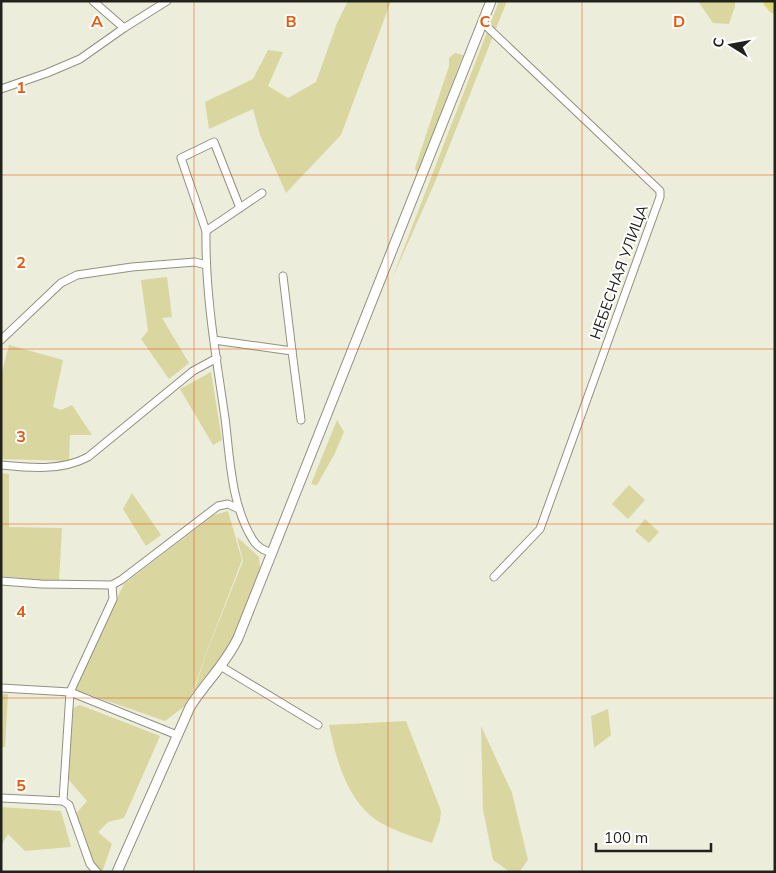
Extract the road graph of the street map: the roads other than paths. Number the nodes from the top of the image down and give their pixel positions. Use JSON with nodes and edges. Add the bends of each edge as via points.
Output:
{"nodes":[{"id":1,"x":92,"y":1,"type":"edge"},
{"id":2,"x":167,"y":1,"type":"edge"},
{"id":3,"x":491,"y":1,"type":"edge"},
{"id":4,"x":482,"y":23,"type":"junction"},
{"id":5,"x":124,"y":28,"type":"junction"},
{"id":6,"x":1,"y":89,"type":"edge"},
{"id":7,"x":262,"y":193,"type":"dead end"},
{"id":8,"x":240,"y":208,"type":"junction"},
{"id":9,"x":206,"y":231,"type":"junction"},
{"id":10,"x":206,"y":264,"type":"junction"},
{"id":11,"x":283,"y":276,"type":"dead end"},
{"id":12,"x":2,"y":340,"type":"edge"},
{"id":13,"x":214,"y":340,"type":"junction"},
{"id":14,"x":292,"y":351,"type":"junction"},
{"id":15,"x":216,"y":358,"type":"junction"},
{"id":16,"x":301,"y":420,"type":"dead end"},
{"id":17,"x":1,"y":465,"type":"edge"},
{"id":18,"x":239,"y":509,"type":"junction"},
{"id":19,"x":271,"y":553,"type":"junction"},
{"id":20,"x":494,"y":577,"type":"dead end"},
{"id":21,"x":1,"y":581,"type":"edge"},
{"id":22,"x":112,"y":585,"type":"junction"},
{"id":23,"x":222,"y":667,"type":"junction"},
{"id":24,"x":1,"y":688,"type":"edge"},
{"id":25,"x":70,"y":692,"type":"junction"},
{"id":26,"x":318,"y":725,"type":"dead end"},
{"id":27,"x":177,"y":734,"type":"junction"},
{"id":28,"x":1,"y":798,"type":"edge"},
{"id":29,"x":63,"y":801,"type":"junction"},
{"id":30,"x":97,"y":872,"type":"edge"},
{"id":31,"x":117,"y":872,"type":"edge"}],
"edges":[{"from":1,"to":5,"type":"street"},
{"from":2,"to":5,"type":"street"},
{"from":3,"to":4,"type":"street"},
{"from":4,"to":19,"type":"street"},
{"from":4,"to":20,"type":"street","name":"НЕБЕСНАЯ УЛИЦА","via":[[660,191],[540,529]]},
{"from":5,"to":6,"type":"street","via":[[80,59]]},
{"from":7,"to":8,"type":"street"},
{"from":8,"to":9,"type":"street"},
{"from":8,"to":9,"type":"street","via":[[214,142],[181,158]]},
{"from":9,"to":10,"type":"street"},
{"from":10,"to":12,"type":"street","via":[[132,267],[77,275],[61,283]]},
{"from":10,"to":13,"type":"street"},
{"from":11,"to":14,"type":"street"},
{"from":13,"to":14,"type":"street"},
{"from":13,"to":15,"type":"street"},
{"from":14,"to":16,"type":"street"},
{"from":15,"to":17,"type":"street","via":[[193,371],[88,457],[75,464]]},
{"from":15,"to":18,"type":"street"},
{"from":18,"to":19,"type":"street","via":[[253,541]]},
{"from":18,"to":22,"type":"street","via":[[228,504],[218,506]]},
{"from":19,"to":23,"type":"street","via":[[238,638]]},
{"from":21,"to":22,"type":"street"},
{"from":22,"to":25,"type":"street","via":[[112,599]]},
{"from":23,"to":26,"type":"street"},
{"from":23,"to":27,"type":"street","via":[[198,694]]},
{"from":24,"to":25,"type":"street"},
{"from":25,"to":27,"type":"street"},
{"from":25,"to":29,"type":"street"},
{"from":27,"to":31,"type":"street"},
{"from":28,"to":29,"type":"street"},
{"from":29,"to":30,"type":"street","via":[[69,805],[90,864]]}]}
